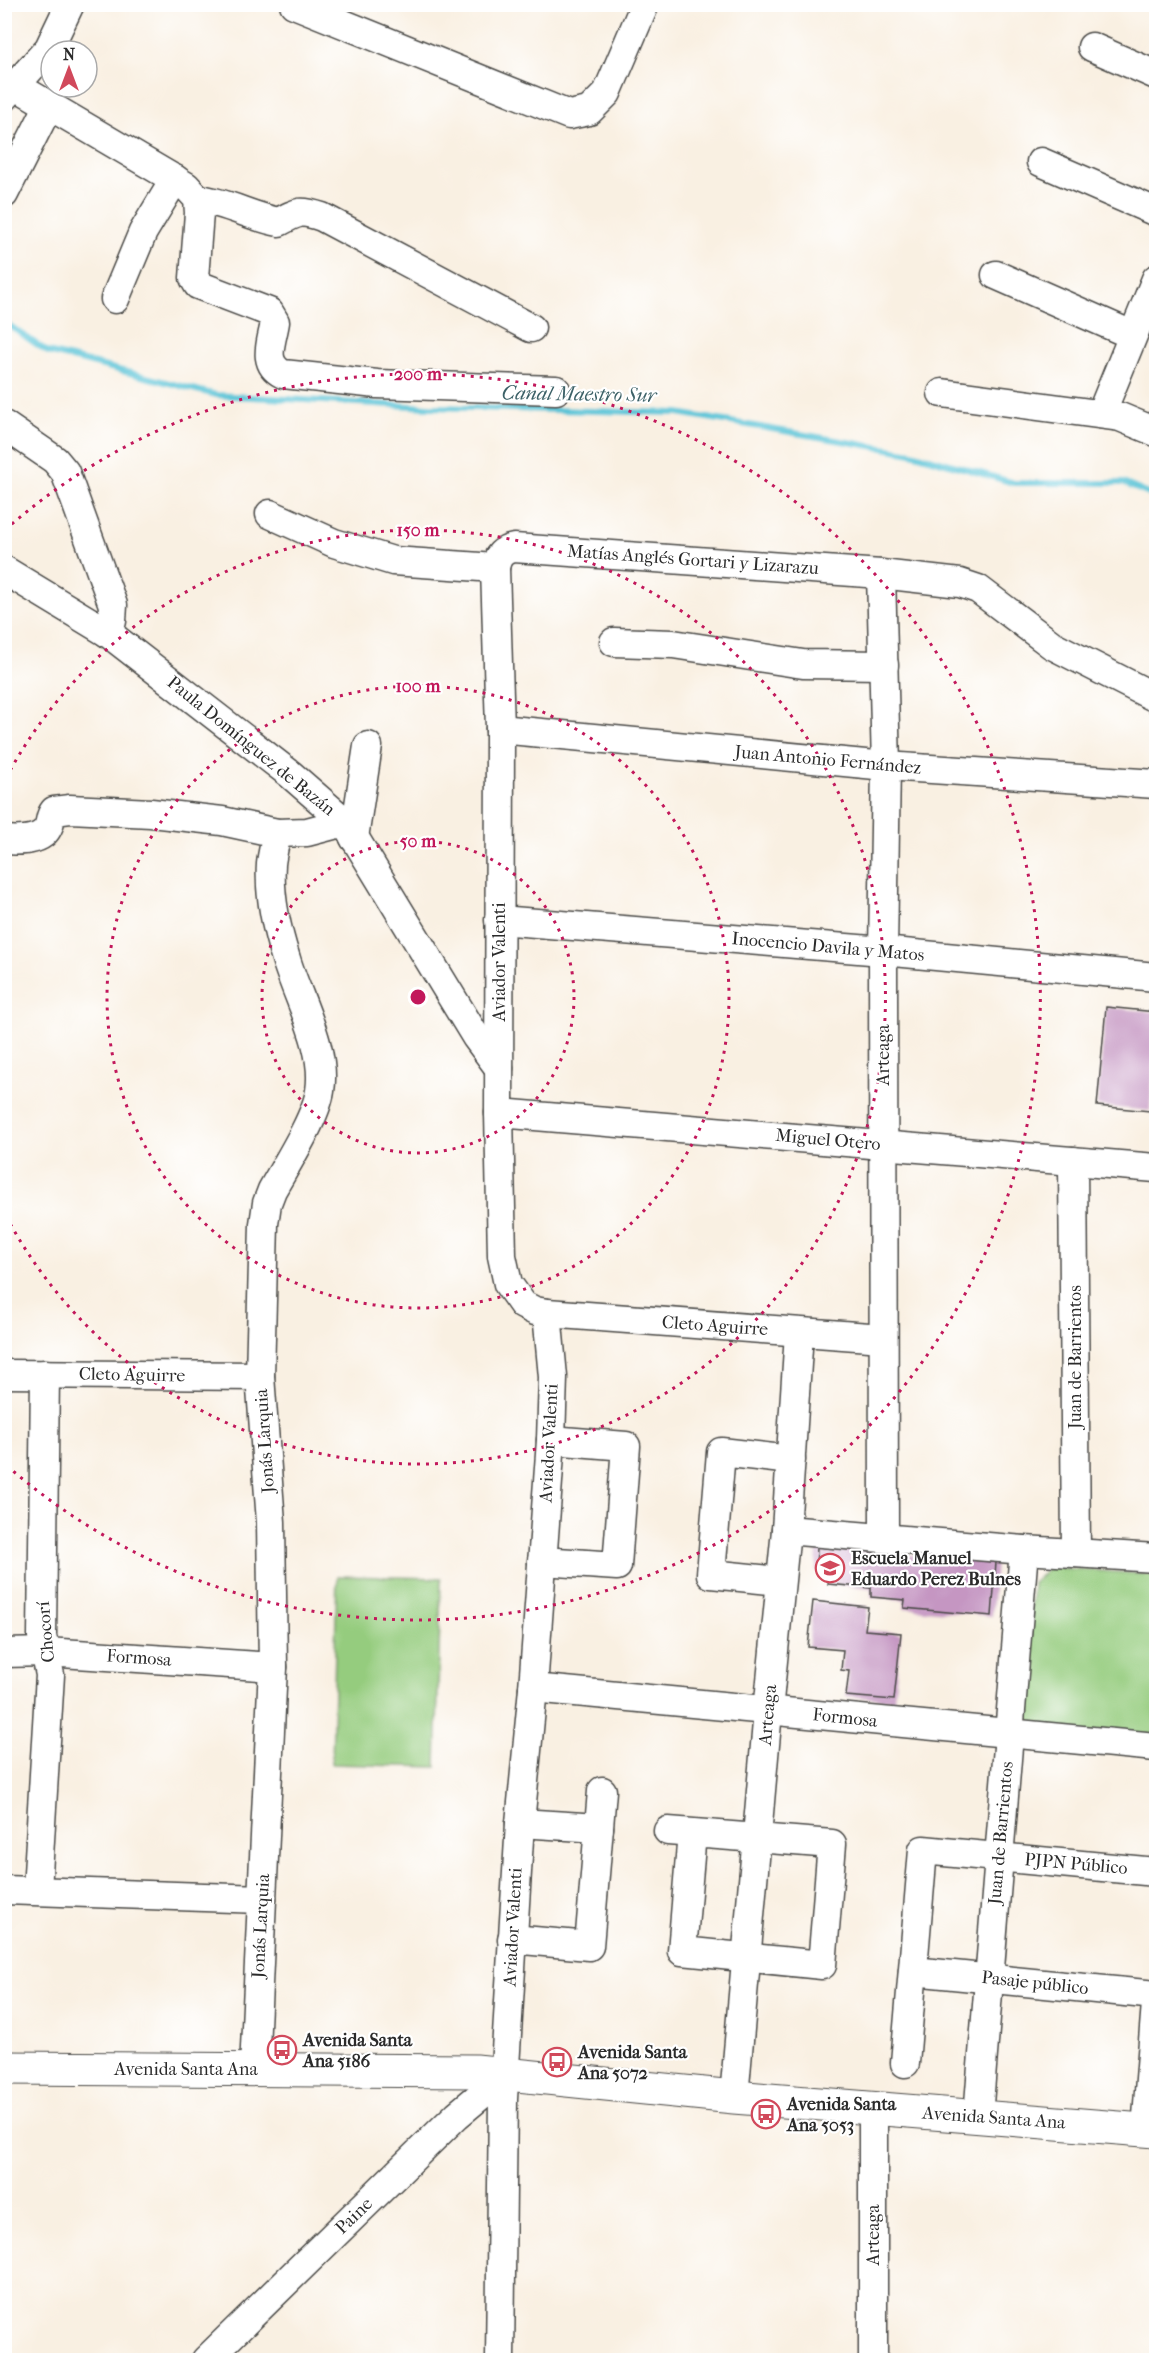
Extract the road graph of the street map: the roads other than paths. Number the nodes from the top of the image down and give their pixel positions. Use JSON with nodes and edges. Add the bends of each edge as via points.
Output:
{"nodes":[{"id":1,"x":70,"y":4,"type":"edge"},
{"id":2,"x":294,"y":4,"type":"edge"},
{"id":3,"x":645,"y":4,"type":"edge"},
{"id":4,"x":1092,"y":47,"type":"dead end"},
{"id":5,"x":1156,"y":75,"type":"edge"},
{"id":6,"x":10,"y":92,"type":"edge"},
{"id":7,"x":49,"y":105,"type":"junction"},
{"id":8,"x":14,"y":149,"type":"edge"},
{"id":9,"x":1041,"y":162,"type":"dead end"},
{"id":10,"x":175,"y":179,"type":"junction"},
{"id":11,"x":4,"y":194,"type":"edge"},
{"id":12,"x":198,"y":199,"type":"junction"},
{"id":13,"x":1156,"y":212,"type":"edge"},
{"id":14,"x":996,"y":275,"type":"dead end"},
{"id":15,"x":1153,"y":297,"type":"edge"},
{"id":16,"x":115,"y":299,"type":"dead end"},
{"id":17,"x":531,"y":328,"type":"dead end"},
{"id":18,"x":1132,"y":335,"type":"junction"},
{"id":19,"x":556,"y":390,"type":"dead end"},
{"id":20,"x":942,"y":393,"type":"dead end"},
{"id":21,"x":1101,"y":414,"type":"junction"},
{"id":22,"x":4,"y":425,"type":"edge"},
{"id":23,"x":1156,"y":432,"type":"edge"},
{"id":24,"x":270,"y":514,"type":"dead end"},
{"id":25,"x":500,"y":559,"type":"junction"},
{"id":26,"x":4,"y":570,"type":"edge"},
{"id":27,"x":881,"y":573,"type":"junction"},
{"id":28,"x":108,"y":633,"type":"junction"},
{"id":29,"x":614,"y":642,"type":"dead end"},
{"id":30,"x":884,"y":665,"type":"junction"},
{"id":31,"x":1156,"y":698,"type":"edge"},
{"id":32,"x":500,"y":729,"type":"junction"},
{"id":33,"x":368,"y":746,"type":"dead end"},
{"id":34,"x":886,"y":766,"type":"junction"},
{"id":35,"x":1156,"y":784,"type":"edge"},
{"id":36,"x":350,"y":830,"type":"junction"},
{"id":37,"x":277,"y":833,"type":"junction"},
{"id":38,"x":4,"y":840,"type":"edge"},
{"id":39,"x":500,"y":920,"type":"junction"},
{"id":40,"x":883,"y":951,"type":"junction"},
{"id":41,"x":1156,"y":977,"type":"edge"},
{"id":42,"x":500,"y":1068,"type":"junction"},
{"id":43,"x":499,"y":1113,"type":"junction"},
{"id":44,"x":883,"y":1145,"type":"junction"},
{"id":45,"x":1073,"y":1161,"type":"junction"},
{"id":46,"x":1156,"y":1168,"type":"edge"},
{"id":47,"x":547,"y":1313,"type":"junction"},
{"id":48,"x":799,"y":1332,"type":"junction"},
{"id":49,"x":882,"y":1338,"type":"junction"},
{"id":50,"x":4,"y":1374,"type":"edge"},
{"id":51,"x":45,"y":1374,"type":"junction"},
{"id":52,"x":260,"y":1376,"type":"junction"},
{"id":53,"x":551,"y":1440,"type":"junction"},
{"id":54,"x":791,"y":1460,"type":"junction"},
{"id":55,"x":786,"y":1530,"type":"junction"},
{"id":56,"x":884,"y":1538,"type":"junction"},
{"id":57,"x":1024,"y":1550,"type":"junction"},
{"id":58,"x":1076,"y":1553,"type":"junction"},
{"id":59,"x":1156,"y":1558,"type":"edge"},
{"id":60,"x":542,"y":1561,"type":"junction"},
{"id":61,"x":780,"y":1581,"type":"junction"},
{"id":62,"x":46,"y":1652,"type":"junction"},
{"id":63,"x":4,"y":1653,"type":"edge"},
{"id":64,"x":273,"y":1667,"type":"junction"},
{"id":65,"x":533,"y":1688,"type":"junction"},
{"id":66,"x":768,"y":1711,"type":"junction"},
{"id":67,"x":1010,"y":1734,"type":"junction"},
{"id":68,"x":1156,"y":1746,"type":"edge"},
{"id":69,"x":602,"y":1791,"type":"dead end"},
{"id":70,"x":520,"y":1823,"type":"junction"},
{"id":71,"x":599,"y":1828,"type":"junction"},
{"id":72,"x":758,"y":1839,"type":"junction"},
{"id":73,"x":999,"y":1857,"type":"junction"},
{"id":74,"x":1156,"y":1872,"type":"edge"},
{"id":75,"x":4,"y":1890,"type":"edge"},
{"id":76,"x":37,"y":1890,"type":"junction"},
{"id":77,"x":262,"y":1899,"type":"junction"},
{"id":78,"x":512,"y":1939,"type":"junction"},
{"id":79,"x":746,"y":1959,"type":"junction"},
{"id":80,"x":913,"y":1971,"type":"junction"},
{"id":81,"x":990,"y":1978,"type":"junction"},
{"id":82,"x":1156,"y":1995,"type":"edge"},
{"id":83,"x":1156,"y":2003,"type":"edge"},
{"id":84,"x":905,"y":2063,"type":"dead end"},
{"id":85,"x":4,"y":2068,"type":"edge"},
{"id":86,"x":254,"y":2069,"type":"junction"},
{"id":87,"x":505,"y":2075,"type":"junction"},
{"id":88,"x":735,"y":2097,"type":"junction"},
{"id":89,"x":873,"y":2109,"type":"junction"},
{"id":90,"x":978,"y":2116,"type":"junction"},
{"id":91,"x":1151,"y":2130,"type":"edge"},
{"id":92,"x":206,"y":2361,"type":"edge"},
{"id":93,"x":500,"y":2361,"type":"edge"},
{"id":94,"x":873,"y":2361,"type":"edge"}],
"edges":[{"from":1,"to":6,"type":"street","via":[[50,48]]},
{"from":2,"to":3,"type":"street","via":[[569,116],[589,111],[607,93]]},
{"from":4,"to":5,"type":"street"},
{"from":6,"to":7,"type":"street"},
{"from":7,"to":8,"type":"street"},
{"from":7,"to":10,"type":"street"},
{"from":8,"to":11,"type":"street"},
{"from":9,"to":13,"type":"street"},
{"from":10,"to":12,"type":"street"},
{"from":10,"to":16,"type":"street","via":[[143,232]]},
{"from":12,"to":17,"type":"street","via":[[217,201],[279,222],[297,212],[322,217]]},
{"from":12,"to":19,"type":"street","via":[[194,278],[198,285],[269,312],[275,322],[269,361],[273,369],[283,374],[377,384]]},
{"from":14,"to":18,"type":"street"},
{"from":15,"to":18,"type":"street"},
{"from":18,"to":21,"type":"street"},
{"from":20,"to":21,"type":"street"},
{"from":21,"to":23,"type":"street","via":[[1120,417]]},
{"from":22,"to":28,"type":"street","via":[[55,460],[65,472],[112,605]]},
{"from":24,"to":25,"type":"street","name":"Matías Anglés Gortari y Lizarazu","via":[[334,543],[393,561]]},
{"from":25,"to":27,"type":"street","name":"Matías Anglés Gortari y Lizarazu","via":[[514,548]]},
{"from":25,"to":32,"type":"street","name":"Aviador Valenti"},
{"from":26,"to":28,"type":"street","name":"Paula Domínguez de Bazán"},
{"from":27,"to":30,"type":"street","name":"Arteaga"},
{"from":27,"to":31,"type":"street","name":"Matías Anglés Gortari y Lizarazu","via":[[942,580],[978,589],[1052,645]]},
{"from":28,"to":36,"type":"street","name":"Paula Domínguez de Bazán","via":[[290,774]]},
{"from":29,"to":30,"type":"street","via":[[673,644],[803,664]]},
{"from":30,"to":34,"type":"street","name":"Arteaga"},
{"from":32,"to":34,"type":"street","name":"Juan Antonio Fernández"},
{"from":32,"to":39,"type":"street","name":"Aviador Valenti"},
{"from":33,"to":36,"type":"street"},
{"from":34,"to":35,"type":"street","name":"Juan Antonio Fernández"},
{"from":34,"to":40,"type":"street","name":"Arteaga"},
{"from":36,"to":37,"type":"street"},
{"from":36,"to":42,"type":"street","name":"Paula Domínguez de Bazán","via":[[476,1037]]},
{"from":37,"to":38,"type":"street","via":[[222,821],[70,808],[54,811],[41,835],[22,841]]},
{"from":37,"to":52,"type":"street","name":"Jonás Larquia","via":[[271,863],[275,911],[285,958],[319,1054],[322,1076],[317,1104],[267,1203]]},
{"from":39,"to":40,"type":"street","name":"Inocencio Davila y Matos"},
{"from":39,"to":42,"type":"street","name":"Aviador Valenti"},
{"from":40,"to":41,"type":"street","name":"Inocencio Davila y Matos"},
{"from":40,"to":44,"type":"street","name":"Arteaga"},
{"from":42,"to":43,"type":"street","name":"Aviador Valenti"},
{"from":43,"to":44,"type":"street","name":"Miguel Otero"},
{"from":43,"to":47,"type":"street","name":"Aviador Valenti","via":[[504,1270],[508,1284],[523,1305]]},
{"from":44,"to":45,"type":"street","name":"Miguel Otero"},
{"from":44,"to":49,"type":"street","name":"Arteaga"},
{"from":45,"to":46,"type":"street","name":"Miguel Otero"},
{"from":45,"to":58,"type":"street","name":"Juan de Barrientos"},
{"from":47,"to":48,"type":"street","name":"Cleto Aguirre"},
{"from":47,"to":53,"type":"street","name":"Aviador Valenti","via":[[553,1377]]},
{"from":48,"to":49,"type":"street","name":"Cleto Aguirre"},
{"from":48,"to":54,"type":"street","name":"Arteaga"},
{"from":49,"to":56,"type":"street","name":"Arteaga"},
{"from":50,"to":51,"type":"street","name":"Cleto Aguirre"},
{"from":51,"to":52,"type":"street","name":"Cleto Aguirre"},
{"from":51,"to":62,"type":"street","name":"Chocorí","via":[[42,1636]]},
{"from":52,"to":64,"type":"street","name":"Jonás Larquia","via":[[271,1522]]},
{"from":53,"to":60,"type":"street","name":"Aviador Valenti"},
{"from":53,"to":60,"type":"street","via":[[626,1446],[617,1566]]},
{"from":54,"to":55,"type":"street","name":"Arteaga"},
{"from":54,"to":61,"type":"street","via":[[721,1452],[711,1574]]},
{"from":55,"to":56,"type":"street"},
{"from":55,"to":61,"type":"street","name":"Arteaga"},
{"from":56,"to":57,"type":"street"},
{"from":57,"to":58,"type":"street"},
{"from":57,"to":67,"type":"street","name":"Juan de Barrientos"},
{"from":58,"to":59,"type":"street"},
{"from":60,"to":65,"type":"street","name":"Aviador Valenti"},
{"from":61,"to":66,"type":"street","name":"Arteaga"},
{"from":62,"to":63,"type":"street","name":"Formosa"},
{"from":62,"to":64,"type":"street","name":"Formosa"},
{"from":62,"to":76,"type":"street","name":"Chocorí","via":[[50,1675]]},
{"from":64,"to":77,"type":"street","name":"Jonás Larquia"},
{"from":65,"to":66,"type":"street","name":"Formosa"},
{"from":65,"to":70,"type":"street","name":"Aviador Valenti"},
{"from":66,"to":67,"type":"street","name":"Formosa"},
{"from":66,"to":72,"type":"street","name":"Arteaga"},
{"from":67,"to":68,"type":"street","name":"Formosa"},
{"from":67,"to":73,"type":"street","name":"Juan de Barrientos"},
{"from":69,"to":71,"type":"street"},
{"from":70,"to":71,"type":"street"},
{"from":70,"to":78,"type":"street","name":"Aviador Valenti"},
{"from":71,"to":78,"type":"street","via":[[589,1946]]},
{"from":72,"to":79,"type":"street","name":"Arteaga"},
{"from":72,"to":79,"type":"street","via":[[680,1832],[682,1951]]},
{"from":72,"to":79,"type":"street","via":[[832,1844],[822,1965]]},
{"from":73,"to":74,"type":"street","name":"PJPN Público"},
{"from":73,"to":80,"type":"street","name":"PJPN Público","via":[[923,1850]]},
{"from":73,"to":81,"type":"street","name":"Juan de Barrientos"},
{"from":75,"to":76,"type":"street"},
{"from":76,"to":77,"type":"street"},
{"from":77,"to":86,"type":"street","name":"Jonás Larquia"},
{"from":78,"to":87,"type":"street","name":"Aviador Valenti"},
{"from":79,"to":88,"type":"street","name":"Arteaga"},
{"from":80,"to":81,"type":"street","name":"Pasaje público"},
{"from":80,"to":84,"type":"street"},
{"from":81,"to":82,"type":"street","name":"Pasaje público"},
{"from":81,"to":90,"type":"street","name":"Juan de Barrientos"},
{"from":83,"to":91,"type":"street"},
{"from":85,"to":86,"type":"main road","name":"Avenida Santa Ana"},
{"from":86,"to":87,"type":"main road","name":"Avenida Santa Ana","via":[[476,2071]]},
{"from":87,"to":88,"type":"main road","name":"Avenida Santa Ana"},
{"from":87,"to":92,"type":"street","name":"Paine","via":[[457,2115]]},
{"from":87,"to":93,"type":"street","name":"Aviador Valenti"},
{"from":88,"to":89,"type":"main road","name":"Avenida Santa Ana"},
{"from":89,"to":90,"type":"main road","name":"Avenida Santa Ana"},
{"from":89,"to":94,"type":"street","name":"Arteaga"},
{"from":90,"to":91,"type":"main road","name":"Avenida Santa Ana"}]}
